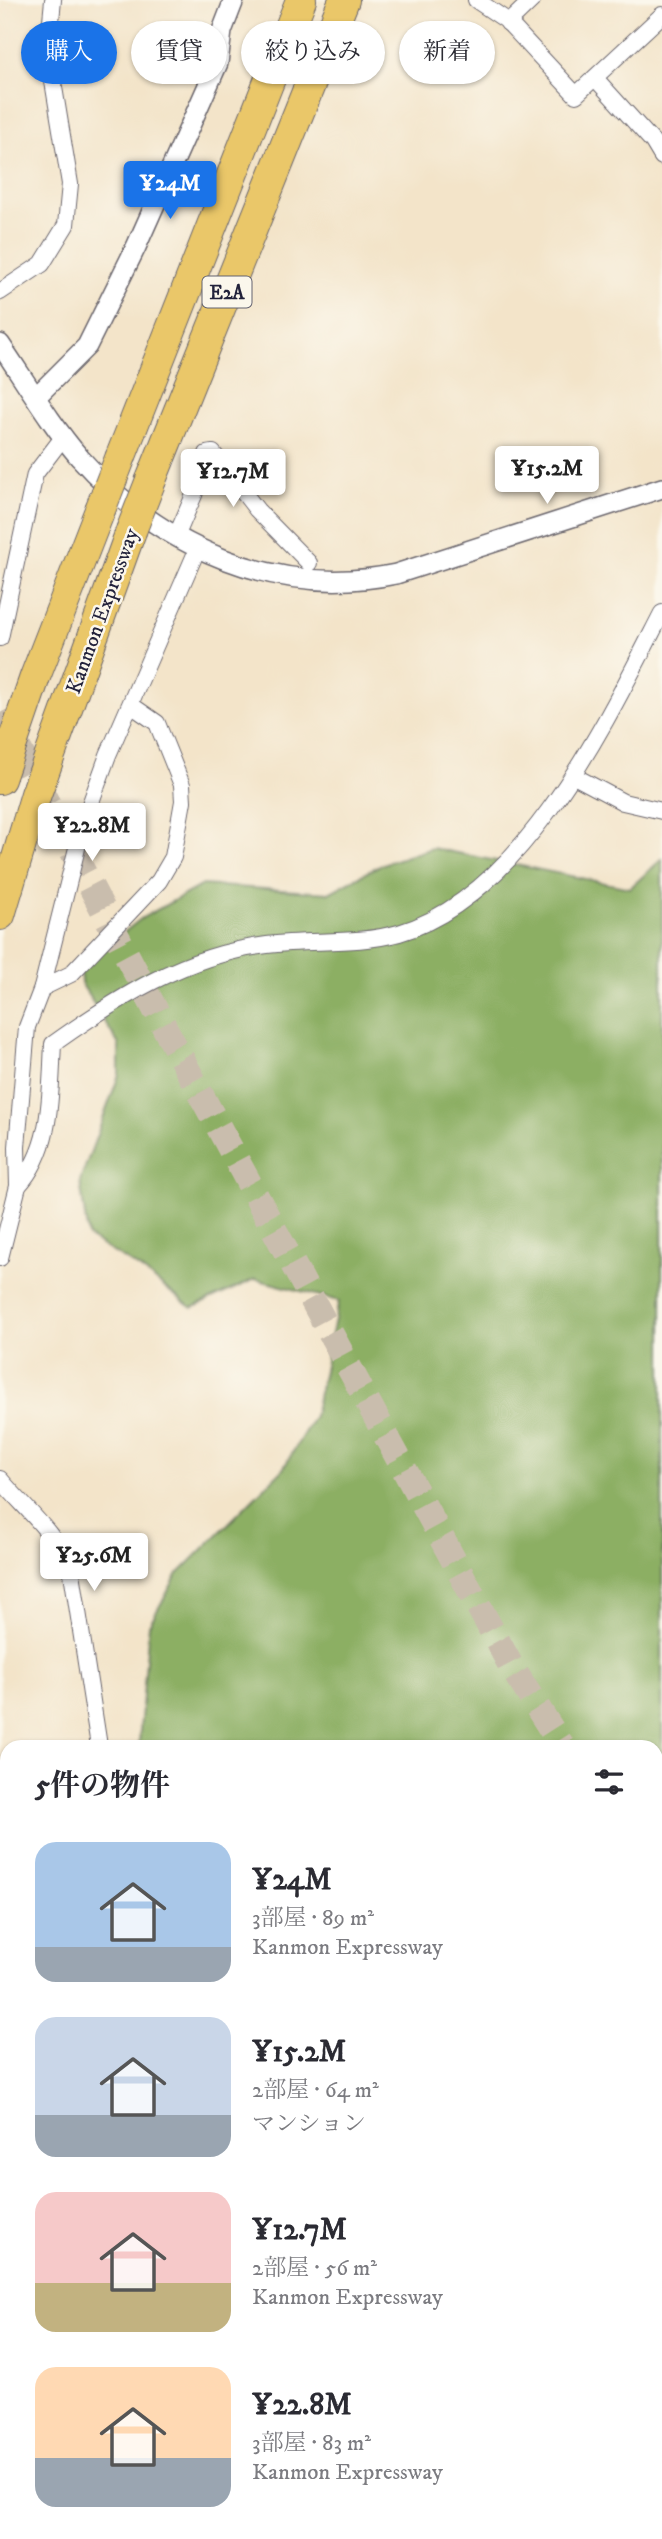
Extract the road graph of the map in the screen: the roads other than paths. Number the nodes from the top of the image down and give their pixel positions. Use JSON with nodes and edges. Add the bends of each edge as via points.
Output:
{"nodes":[{"id":1,"x":53,"y":0,"type":"edge"},
{"id":2,"x":234,"y":0,"type":"edge"},
{"id":3,"x":301,"y":0,"type":"edge"},
{"id":4,"x":344,"y":0,"type":"edge"},
{"id":5,"x":476,"y":0,"type":"edge"},
{"id":6,"x":532,"y":0,"type":"edge"},
{"id":7,"x":662,"y":15,"type":"edge"},
{"id":8,"x":508,"y":23,"type":"junction"},
{"id":9,"x":595,"y":78,"type":"junction"},
{"id":10,"x":662,"y":157,"type":"edge"},
{"id":11,"x":0,"y":292,"type":"edge"},
{"id":12,"x":0,"y":344,"type":"edge"},
{"id":13,"x":36,"y":397,"type":"junction"},
{"id":14,"x":64,"y":436,"type":"junction"},
{"id":15,"x":662,"y":488,"type":"edge"},
{"id":16,"x":176,"y":537,"type":"junction"},
{"id":17,"x":197,"y":550,"type":"junction"},
{"id":18,"x":309,"y":564,"type":"dead end"},
{"id":19,"x":662,"y":613,"type":"edge"},
{"id":20,"x":0,"y":638,"type":"edge"},
{"id":21,"x":131,"y":705,"type":"junction"},
{"id":22,"x":574,"y":776,"type":"junction"},
{"id":23,"x":0,"y":779,"type":"edge"},
{"id":24,"x":662,"y":811,"type":"edge"},
{"id":25,"x":0,"y":915,"type":"edge"},
{"id":26,"x":42,"y":988,"type":"junction"},
{"id":27,"x":18,"y":1186,"type":"junction"},
{"id":28,"x":0,"y":1258,"type":"edge"},
{"id":29,"x":0,"y":1479,"type":"edge"},
{"id":30,"x":98,"y":1740,"type":"edge"}],
"edges":[{"from":1,"to":11,"type":"street","via":[[48,51],[70,184],[66,226],[43,264]]},
{"from":2,"to":13,"type":"street","via":[[222,31],[218,63],[87,346]]},
{"from":3,"to":23,"type":"highway","name":"Kanmon Expressway","number":"E2A","bridge":true,"via":[[35,677]]},
{"from":4,"to":25,"type":"highway","name":"Kanmon Expressway","number":"E2A","bridge":true,"via":[[131,531],[41,781]]},
{"from":5,"to":8,"type":"street"},
{"from":6,"to":8,"type":"street"},
{"from":7,"to":9,"type":"street"},
{"from":8,"to":9,"type":"street","via":[[576,95]]},
{"from":9,"to":10,"type":"street"},
{"from":12,"to":13,"type":"street"},
{"from":13,"to":14,"type":"street"},
{"from":14,"to":16,"type":"street","via":[[111,489]]},
{"from":14,"to":20,"type":"street","via":[[35,474]]},
{"from":15,"to":17,"type":"street","via":[[445,561],[377,578],[289,579]]},
{"from":16,"to":17,"type":"street"},
{"from":16,"to":18,"type":"street","via":[[207,454],[213,453],[257,510]]},
{"from":17,"to":21,"type":"street"},
{"from":19,"to":22,"type":"street"},
{"from":21,"to":26,"type":"street","via":[[83,824]]},
{"from":21,"to":26,"type":"street","via":[[157,723],[182,785],[173,857],[159,881],[71,974]]},
{"from":22,"to":24,"type":"street","via":[[623,802]]},
{"from":22,"to":27,"type":"street","via":[[536,827],[492,873],[466,898],[424,923],[375,938],[268,944],[211,956],[139,986],[53,1044],[46,1135],[35,1168]]},
{"from":26,"to":27,"type":"street","via":[[25,1042]]},
{"from":27,"to":28,"type":"street"},
{"from":29,"to":30,"type":"street","via":[[47,1527],[72,1573]]}]}
